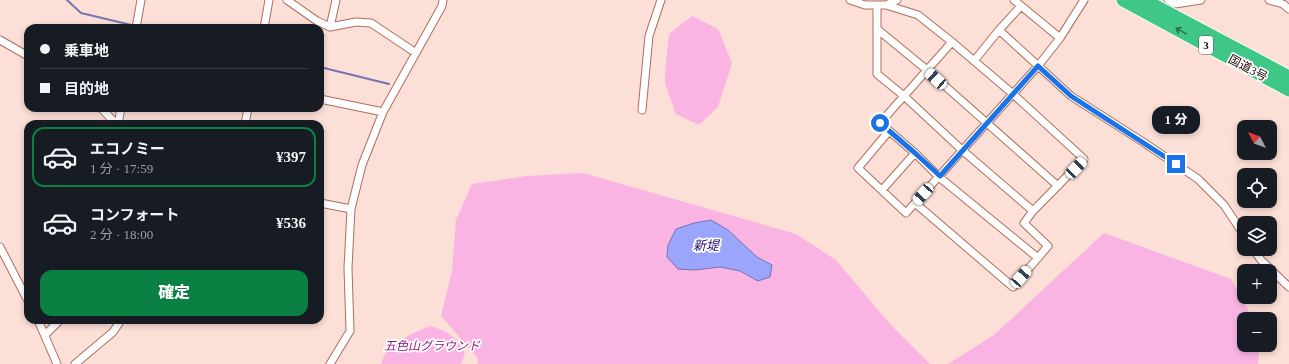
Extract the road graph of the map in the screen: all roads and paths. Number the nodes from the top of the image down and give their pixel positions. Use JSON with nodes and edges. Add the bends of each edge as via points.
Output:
{"nodes":[{"id":1,"x":141,"y":0,"type":"edge"},
{"id":2,"x":269,"y":0,"type":"edge"},
{"id":3,"x":287,"y":0,"type":"edge"},
{"id":4,"x":336,"y":0,"type":"edge"},
{"id":5,"x":443,"y":0,"type":"edge"},
{"id":6,"x":661,"y":0,"type":"edge"},
{"id":7,"x":850,"y":0,"type":"edge"},
{"id":8,"x":898,"y":0,"type":"edge"},
{"id":9,"x":1014,"y":0,"type":"edge"},
{"id":10,"x":1084,"y":0,"type":"edge"},
{"id":11,"x":1123,"y":0,"type":"edge"},
{"id":12,"x":1144,"y":0,"type":"edge"},
{"id":13,"x":1168,"y":0,"type":"edge"},
{"id":14,"x":1202,"y":0,"type":"edge"},
{"id":15,"x":1269,"y":0,"type":"edge"},
{"id":16,"x":877,"y":5,"type":"junction"},
{"id":17,"x":886,"y":5,"type":"junction"},
{"id":18,"x":1021,"y":6,"type":"junction"},
{"id":19,"x":1289,"y":9,"type":"edge"},
{"id":20,"x":137,"y":24,"type":"edge"},
{"id":21,"x":265,"y":24,"type":"edge"},
{"id":22,"x":324,"y":24,"type":"edge"},
{"id":23,"x":324,"y":24,"type":"edge"},
{"id":24,"x":330,"y":27,"type":"junction"},
{"id":25,"x":877,"y":29,"type":"junction"},
{"id":26,"x":999,"y":30,"type":"junction"},
{"id":27,"x":1060,"y":38,"type":"junction"},
{"id":28,"x":0,"y":40,"type":"edge"},
{"id":29,"x":952,"y":42,"type":"junction"},
{"id":30,"x":416,"y":53,"type":"junction"},
{"id":31,"x":24,"y":54,"type":"edge"},
{"id":32,"x":974,"y":61,"type":"junction"},
{"id":33,"x":1038,"y":66,"type":"junction"},
{"id":34,"x":926,"y":70,"type":"junction"},
{"id":35,"x":1289,"y":77,"type":"edge"},
{"id":36,"x":1289,"y":90,"type":"edge"},
{"id":37,"x":1013,"y":94,"type":"junction"},
{"id":38,"x":904,"y":96,"type":"junction"},
{"id":39,"x":324,"y":100,"type":"edge"},
{"id":40,"x":642,"y":110,"type":"dead end"},
{"id":41,"x":105,"y":112,"type":"edge"},
{"id":42,"x":383,"y":112,"type":"junction"},
{"id":43,"x":113,"y":120,"type":"edge"},
{"id":44,"x":986,"y":124,"type":"junction"},
{"id":45,"x":889,"y":131,"type":"junction"},
{"id":46,"x":962,"y":150,"type":"junction"},
{"id":47,"x":915,"y":153,"type":"junction"},
{"id":48,"x":940,"y":176,"type":"junction"},
{"id":49,"x":1058,"y":186,"type":"junction"},
{"id":50,"x":882,"y":190,"type":"junction"},
{"id":51,"x":915,"y":203,"type":"junction"},
{"id":52,"x":324,"y":204,"type":"edge"},
{"id":53,"x":351,"y":209,"type":"junction"},
{"id":54,"x":1032,"y":211,"type":"junction"},
{"id":55,"x":1237,"y":224,"type":"edge"},
{"id":56,"x":0,"y":247,"type":"edge"},
{"id":57,"x":1258,"y":256,"type":"edge"},
{"id":58,"x":1038,"y":258,"type":"junction"},
{"id":59,"x":3,"y":259,"type":"edge"},
{"id":60,"x":1289,"y":287,"type":"edge"},
{"id":61,"x":24,"y":294,"type":"edge"},
{"id":62,"x":40,"y":324,"type":"edge"},
{"id":63,"x":56,"y":324,"type":"edge"},
{"id":64,"x":118,"y":324,"type":"edge"},
{"id":65,"x":45,"y":335,"type":"junction"},
{"id":66,"x":56,"y":364,"type":"edge"},
{"id":67,"x":75,"y":364,"type":"edge"},
{"id":68,"x":330,"y":364,"type":"edge"}],
"edges":[{"from":1,"to":20,"type":"street"},
{"from":2,"to":21,"type":"street"},
{"from":3,"to":22,"type":"street"},
{"from":4,"to":24,"type":"street"},
{"from":5,"to":30,"type":"street"},
{"from":6,"to":40,"type":"street","via":[[649,36]]},
{"from":7,"to":16,"type":"street","via":[[865,5]]},
{"from":8,"to":17,"type":"street"},
{"from":9,"to":18,"type":"street"},
{"from":10,"to":27,"type":"street"},
{"from":36,"to":11,"type":"highway","name":"国道3号","number":"3","one_way":true},
{"from":12,"to":35,"type":"highway","name":"国道3号","number":"3"},
{"from":13,"to":14,"type":"street","via":[[1175,4]]},
{"from":15,"to":19,"type":"street","via":[[1283,4]]},
{"from":16,"to":17,"type":"street"},
{"from":16,"to":25,"type":"street"},
{"from":17,"to":29,"type":"street","via":[[918,15]]},
{"from":18,"to":26,"type":"street"},
{"from":18,"to":27,"type":"street"},
{"from":23,"to":24,"type":"street"},
{"from":24,"to":30,"type":"street","via":[[356,22],[371,23]]},
{"from":25,"to":34,"type":"street"},
{"from":25,"to":38,"type":"street","via":[[876,74]]},
{"from":26,"to":32,"type":"street"},
{"from":26,"to":33,"type":"street"},
{"from":27,"to":33,"type":"street"},
{"from":28,"to":31,"type":"street"},
{"from":29,"to":32,"type":"street"},
{"from":29,"to":34,"type":"street"},
{"from":30,"to":42,"type":"street"},
{"from":32,"to":37,"type":"street"},
{"from":33,"to":37,"type":"street"},
{"from":33,"to":55,"type":"street","via":[[1071,96],[1198,179],[1224,205]]},
{"from":34,"to":38,"type":"street"},
{"from":34,"to":44,"type":"street"},
{"from":37,"to":44,"type":"street"},
{"from":37,"to":49,"type":"street","via":[[1084,159]]},
{"from":38,"to":45,"type":"street","via":[[880,123]]},
{"from":38,"to":46,"type":"street"},
{"from":39,"to":42,"type":"street"},
{"from":41,"to":43,"type":"street"},
{"from":42,"to":53,"type":"street","via":[[362,165]]},
{"from":44,"to":46,"type":"street"},
{"from":44,"to":49,"type":"street"},
{"from":45,"to":47,"type":"street"},
{"from":45,"to":50,"type":"street","via":[[858,168]]},
{"from":46,"to":48,"type":"street"},
{"from":46,"to":54,"type":"street"},
{"from":47,"to":48,"type":"street"},
{"from":47,"to":50,"type":"street"},
{"from":48,"to":51,"type":"street"},
{"from":48,"to":58,"type":"street"},
{"from":49,"to":54,"type":"street"},
{"from":50,"to":51,"type":"street","via":[[906,213]]},
{"from":51,"to":58,"type":"street","via":[[1013,287]]},
{"from":52,"to":53,"type":"street"},
{"from":53,"to":68,"type":"street","via":[[348,268],[350,331]]},
{"from":54,"to":58,"type":"street","via":[[1024,223],[1048,246]]},
{"from":56,"to":59,"type":"street"},
{"from":57,"to":60,"type":"street"},
{"from":59,"to":61,"type":"street"},
{"from":62,"to":65,"type":"street"},
{"from":63,"to":65,"type":"street"},
{"from":64,"to":67,"type":"street","via":[[113,332]]},
{"from":65,"to":66,"type":"street"}]}
